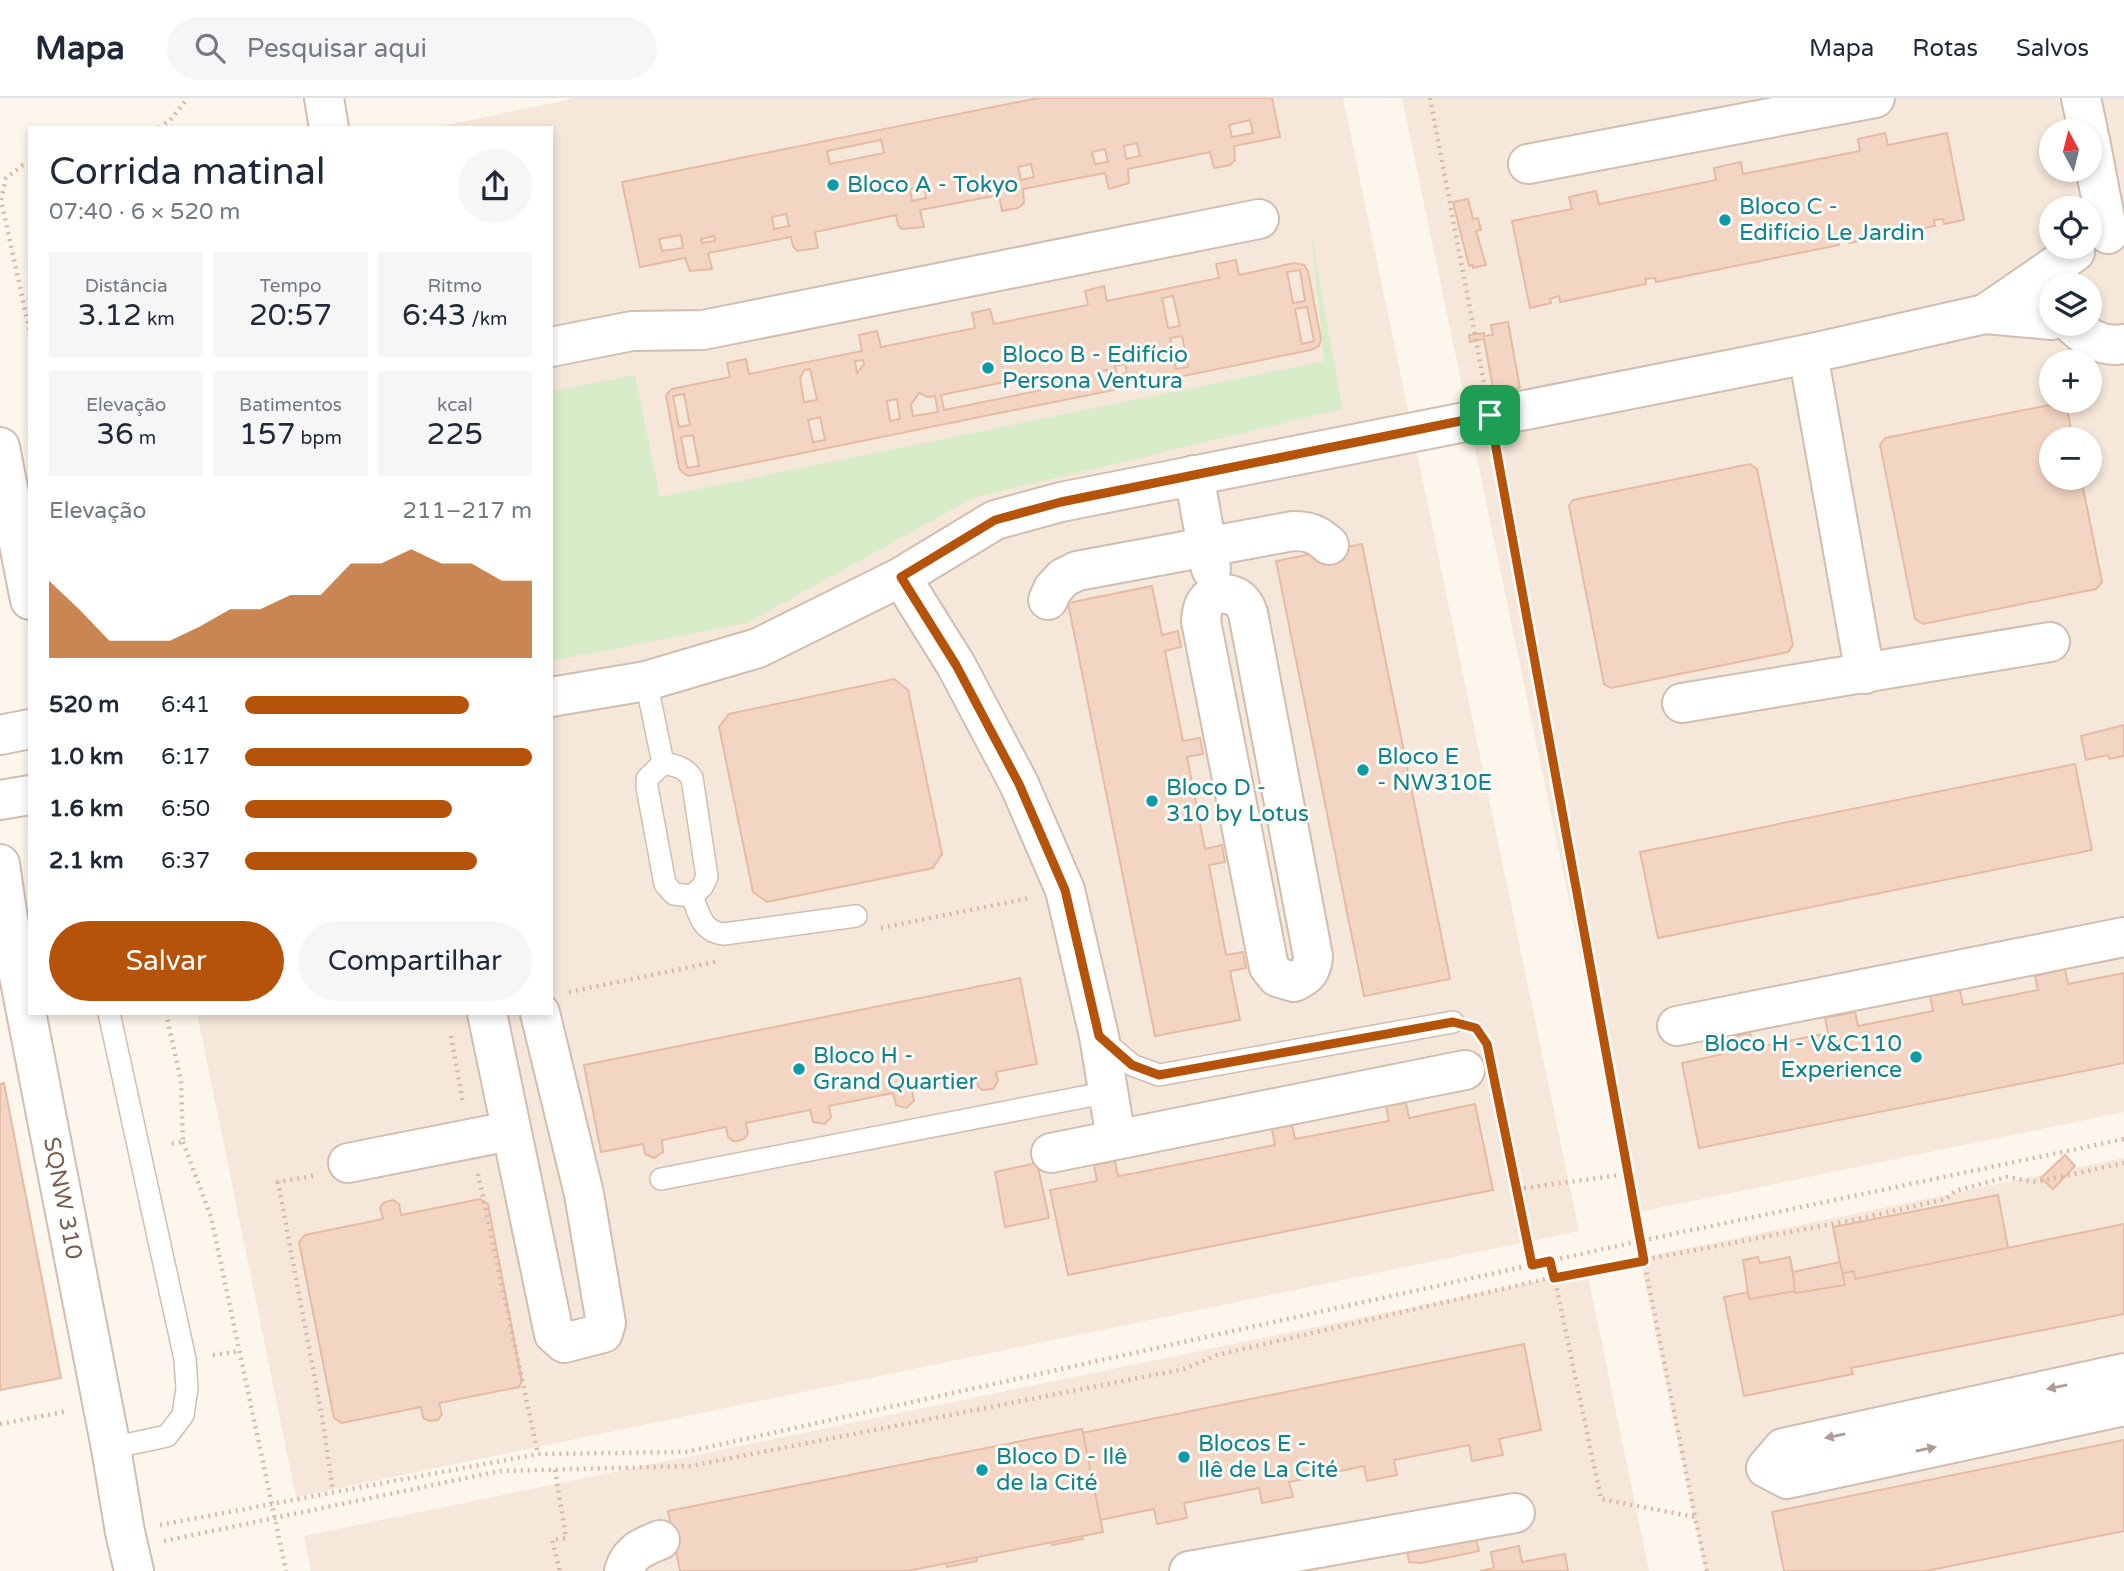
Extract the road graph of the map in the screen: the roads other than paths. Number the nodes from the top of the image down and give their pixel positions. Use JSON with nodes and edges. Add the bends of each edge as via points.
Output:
{"nodes":[{"id":1,"x":324,"y":98,"type":"edge"},
{"id":2,"x":1875,"y":98,"type":"edge"},
{"id":3,"x":2081,"y":98,"type":"edge"},
{"id":4,"x":2085,"y":119,"type":"edge"},
{"id":5,"x":330,"y":126,"type":"edge"},
{"id":6,"x":1528,"y":164,"type":"dead end"},
{"id":7,"x":1259,"y":219,"type":"dead end"},
{"id":8,"x":2074,"y":259,"type":"edge"},
{"id":9,"x":1985,"y":314,"type":"junction"},
{"id":10,"x":2039,"y":319,"type":"edge"},
{"id":11,"x":2085,"y":336,"type":"edge"},
{"id":12,"x":2124,"y":344,"type":"edge"},
{"id":13,"x":553,"y":347,"type":"edge"},
{"id":14,"x":1808,"y":354,"type":"junction"},
{"id":15,"x":0,"y":447,"type":"edge"},
{"id":16,"x":1194,"y":475,"type":"junction"},
{"id":17,"x":1207,"y":545,"type":"junction"},
{"id":18,"x":1329,"y":545,"type":"dead end"},
{"id":19,"x":901,"y":577,"type":"junction"},
{"id":20,"x":28,"y":590,"type":"edge"},
{"id":21,"x":1216,"y":593,"type":"junction"},
{"id":22,"x":1048,"y":600,"type":"dead end"},
{"id":23,"x":2050,"y":642,"type":"dead end"},
{"id":24,"x":1865,"y":674,"type":"junction"},
{"id":25,"x":646,"y":681,"type":"junction"},
{"id":26,"x":553,"y":697,"type":"edge"},
{"id":27,"x":1682,"y":703,"type":"dead end"},
{"id":28,"x":28,"y":729,"type":"edge"},
{"id":29,"x":0,"y":735,"type":"edge"},
{"id":30,"x":663,"y":764,"type":"junction"},
{"id":31,"x":28,"y":795,"type":"edge"},
{"id":32,"x":0,"y":800,"type":"edge"},
{"id":33,"x":0,"y":864,"type":"edge"},
{"id":34,"x":692,"y":896,"type":"junction"},
{"id":35,"x":856,"y":916,"type":"dead end"},
{"id":36,"x":19,"y":917,"type":"edge"},
{"id":37,"x":2124,"y":937,"type":"edge"},
{"id":38,"x":28,"y":969,"type":"edge"},
{"id":39,"x":36,"y":1015,"type":"edge"},
{"id":40,"x":109,"y":1015,"type":"edge"},
{"id":41,"x":487,"y":1015,"type":"edge"},
{"id":42,"x":540,"y":1015,"type":"edge"},
{"id":43,"x":1453,"y":1022,"type":"dead end"},
{"id":44,"x":1677,"y":1026,"type":"dead end"},
{"id":45,"x":1099,"y":1036,"type":"junction"},
{"id":46,"x":1480,"y":1077,"type":"road end"},
{"id":47,"x":1109,"y":1092,"type":"junction"},
{"id":48,"x":510,"y":1131,"type":"junction"},
{"id":49,"x":1116,"y":1139,"type":"junction"},
{"id":50,"x":1051,"y":1153,"type":"dead end"},
{"id":51,"x":333,"y":1169,"type":"road end"},
{"id":52,"x":661,"y":1180,"type":"dead end"},
{"id":53,"x":2124,"y":1373,"type":"edge"},
{"id":54,"x":2124,"y":1406,"type":"edge"},
{"id":55,"x":111,"y":1448,"type":"junction"},
{"id":56,"x":1515,"y":1513,"type":"dead end"},
{"id":57,"x":660,"y":1539,"type":"dead end"},
{"id":58,"x":129,"y":1550,"type":"edge"},
{"id":59,"x":624,"y":1571,"type":"edge"},
{"id":60,"x":1189,"y":1571,"type":"edge"}],
"edges":[{"from":1,"to":5,"type":"street"},
{"from":2,"to":6,"type":"street"},
{"from":3,"to":4,"type":"street"},
{"from":7,"to":13,"type":"street","via":[[703,330],[632,331]]},
{"from":8,"to":9,"type":"street"},
{"from":9,"to":10,"type":"street"},
{"from":9,"to":14,"type":"street"},
{"from":11,"to":12,"type":"street","via":[[2100,344]]},
{"from":14,"to":16,"type":"street"},
{"from":14,"to":24,"type":"street"},
{"from":15,"to":20,"type":"street"},
{"from":16,"to":17,"type":"street"},
{"from":16,"to":19,"type":"street","via":[[995,520]]},
{"from":17,"to":18,"type":"street","via":[[1293,531],[1308,531]]},
{"from":17,"to":21,"type":"street"},
{"from":17,"to":22,"type":"street","via":[[1077,571],[1063,578]]},
{"from":19,"to":25,"type":"street","via":[[758,648]]},
{"from":19,"to":45,"type":"street","via":[[956,665],[1019,784],[1065,890]]},
{"from":21,"to":21,"type":"street","via":[[1202,608],[1201,621],[1269,967],[1277,977],[1294,982],[1306,976],[1313,956],[1248,613],[1241,599]]},
{"from":23,"to":24,"type":"street"},
{"from":24,"to":27,"type":"street"},
{"from":25,"to":26,"type":"street"},
{"from":25,"to":30,"type":"lane"},
{"from":28,"to":29,"type":"street"},
{"from":30,"to":34,"type":"lane","via":[[677,766],[692,778],[707,877]]},
{"from":30,"to":34,"type":"lane","via":[[647,779],[647,787],[665,884],[674,894]]},
{"from":31,"to":32,"type":"street"},
{"from":33,"to":36,"type":"street","name":"SQNW 310"},
{"from":34,"to":35,"type":"lane","via":[[705,928],[713,933]]},
{"from":36,"to":38,"type":"street","name":"SQNW 310"},
{"from":37,"to":44,"type":"street"},
{"from":39,"to":55,"type":"street","name":"SQNW 310"},
{"from":40,"to":55,"type":"lane","via":[[185,1359],[187,1388],[183,1415],[167,1436]]},
{"from":41,"to":48,"type":"street"},
{"from":42,"to":48,"type":"street","via":[[584,1194],[606,1323],[603,1333],[564,1343],[554,1334]]},
{"from":43,"to":45,"type":"lane","via":[[1159,1075],[1132,1065]]},
{"from":45,"to":47,"type":"street"},
{"from":46,"to":49,"type":"street"},
{"from":47,"to":49,"type":"street"},
{"from":47,"to":52,"type":"lane"},
{"from":48,"to":51,"type":"street"},
{"from":49,"to":50,"type":"street"},
{"from":53,"to":54,"type":"street","one_way":true,"via":[[1783,1448],[1766,1468],[1787,1479]]},
{"from":55,"to":58,"type":"street","name":"SQNW 310"},
{"from":56,"to":60,"type":"street"},
{"from":57,"to":59,"type":"street","via":[[635,1550]]}]}
